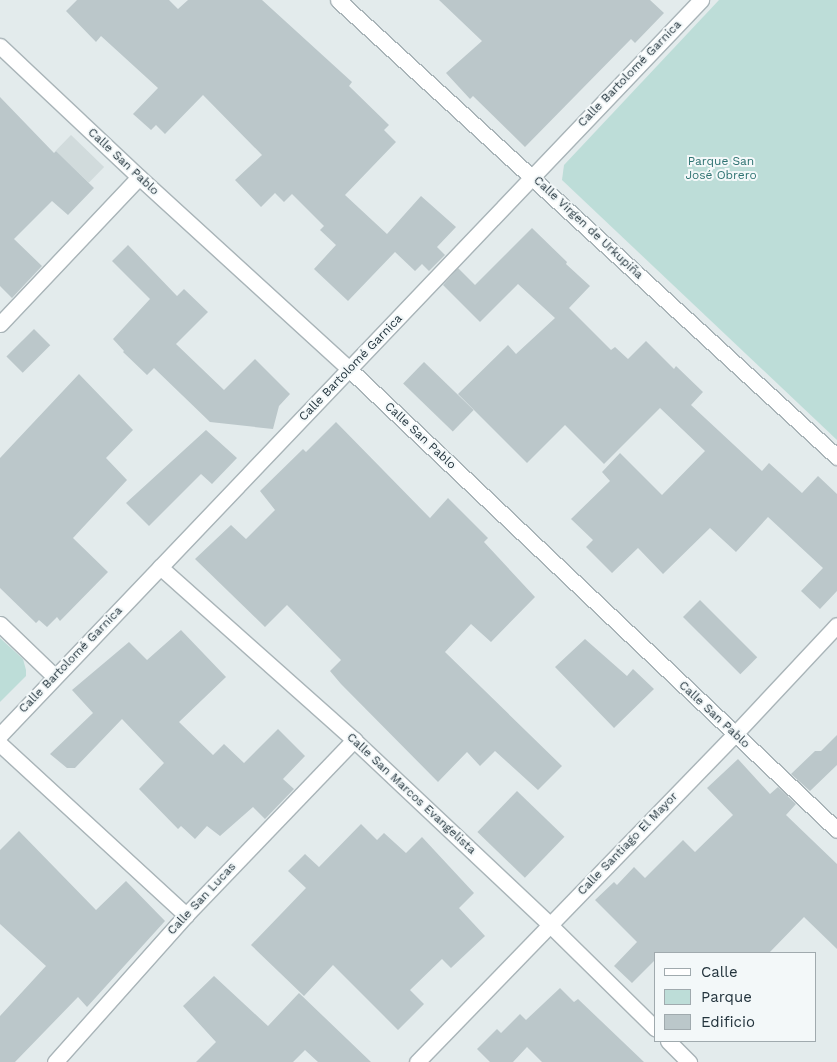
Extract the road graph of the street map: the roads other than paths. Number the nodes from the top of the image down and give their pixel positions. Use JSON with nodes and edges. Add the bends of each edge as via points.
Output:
{"nodes":[{"id":1,"x":338,"y":0,"type":"edge"},
{"id":2,"x":701,"y":0,"type":"edge"},
{"id":3,"x":0,"y":46,"type":"edge"},
{"id":4,"x":532,"y":176,"type":"junction"},
{"id":5,"x":138,"y":177,"type":"junction"},
{"id":6,"x":0,"y":324,"type":"edge"},
{"id":7,"x":350,"y":369,"type":"junction"},
{"id":8,"x":837,"y":457,"type":"edge"},
{"id":9,"x":160,"y":567,"type":"junction"},
{"id":10,"x":0,"y":624,"type":"edge"},
{"id":11,"x":837,"y":625,"type":"edge"},
{"id":12,"x":54,"y":676,"type":"junction"},
{"id":13,"x":735,"y":734,"type":"junction"},
{"id":14,"x":0,"y":735,"type":"edge"},
{"id":15,"x":354,"y":740,"type":"junction"},
{"id":16,"x":0,"y":744,"type":"edge"},
{"id":17,"x":837,"y":830,"type":"edge"},
{"id":18,"x":186,"y":915,"type":"junction"},
{"id":19,"x":550,"y":924,"type":"junction"},
{"id":20,"x":654,"y":1027,"type":"edge"},
{"id":21,"x":669,"y":1042,"type":"edge"},
{"id":22,"x":55,"y":1062,"type":"edge"},
{"id":23,"x":417,"y":1062,"type":"edge"},
{"id":24,"x":689,"y":1062,"type":"edge"}],
"edges":[{"from":1,"to":4,"type":"street","name":"Calle Virgen de Urkupiña"},
{"from":2,"to":4,"type":"street","name":"Calle Bartolomé Garnica"},
{"from":3,"to":5,"type":"street","name":"Calle San Pablo"},
{"from":4,"to":7,"type":"street","name":"Calle Bartolomé Garnica"},
{"from":4,"to":8,"type":"street","name":"Calle Virgen de Urkupiña"},
{"from":5,"to":6,"type":"street"},
{"from":5,"to":7,"type":"street","name":"Calle San Pablo"},
{"from":7,"to":9,"type":"street","name":"Calle Bartolomé Garnica"},
{"from":7,"to":13,"type":"street","name":"Calle San Pablo"},
{"from":9,"to":12,"type":"street","name":"Calle Bartolomé Garnica"},
{"from":9,"to":15,"type":"street","name":"Calle San Marcos Evangelista"},
{"from":10,"to":12,"type":"street"},
{"from":11,"to":13,"type":"street","name":"Calle Santiago El Mayor"},
{"from":12,"to":14,"type":"street","name":"Calle Bartolomé Garnica"},
{"from":13,"to":17,"type":"street","name":"Calle San Pablo"},
{"from":13,"to":19,"type":"street","name":"Calle Santiago El Mayor"},
{"from":15,"to":18,"type":"street","name":"Calle San Lucas"},
{"from":15,"to":19,"type":"street","name":"Calle San Marcos Evangelista"},
{"from":16,"to":18,"type":"street"},
{"from":18,"to":22,"type":"street","name":"Calle San Lucas"},
{"from":19,"to":20,"type":"street","name":"Calle San Marcos Evangelista"},
{"from":19,"to":23,"type":"street","name":"Calle Santiago El Mayor"},
{"from":21,"to":24,"type":"street"}]}
